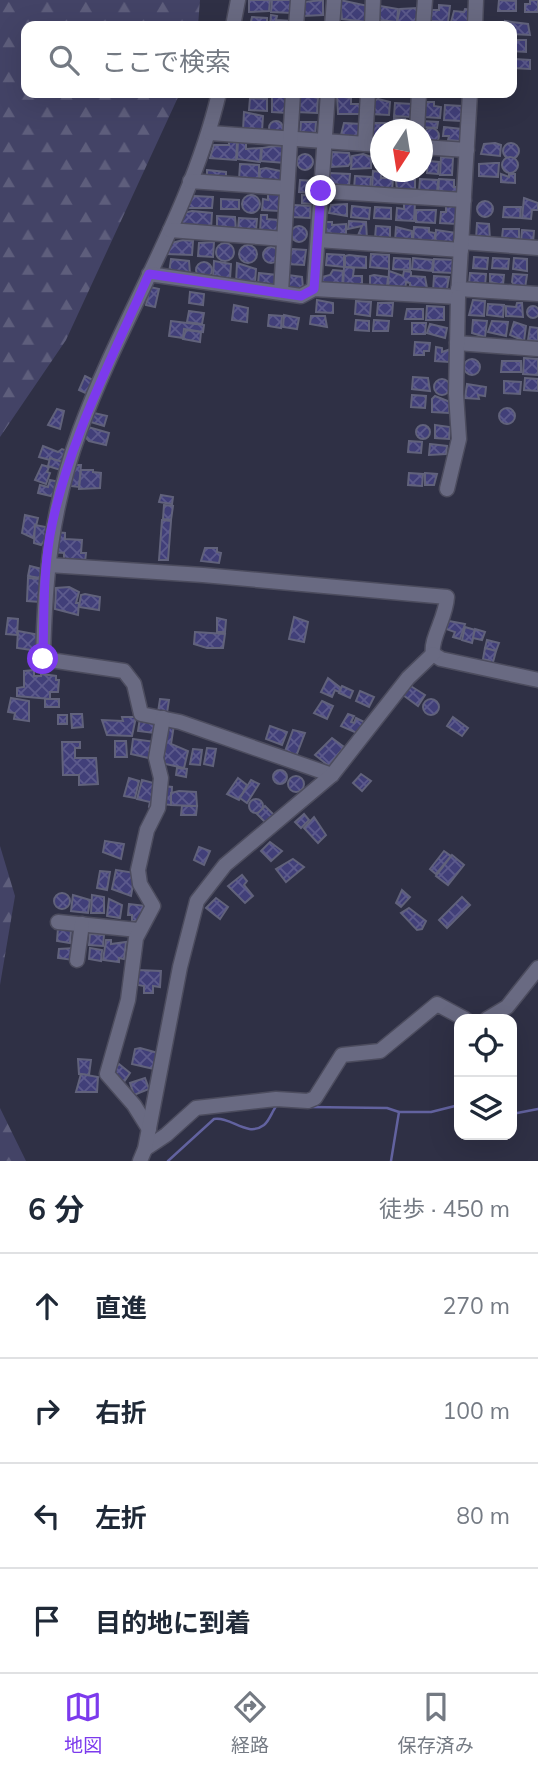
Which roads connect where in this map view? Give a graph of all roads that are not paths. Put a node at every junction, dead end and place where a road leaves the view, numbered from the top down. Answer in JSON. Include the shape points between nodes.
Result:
{"nodes":[{"id":1,"x":238,"y":0,"type":"edge"},
{"id":2,"x":298,"y":0,"type":"edge"},
{"id":3,"x":334,"y":0,"type":"edge"},
{"id":4,"x":373,"y":0,"type":"edge"},
{"id":5,"x":425,"y":0,"type":"edge"},
{"id":6,"x":476,"y":0,"type":"edge"},
{"id":7,"x":234,"y":21,"type":"edge"},
{"id":8,"x":296,"y":21,"type":"edge"},
{"id":9,"x":332,"y":21,"type":"edge"},
{"id":10,"x":372,"y":21,"type":"edge"},
{"id":11,"x":423,"y":21,"type":"edge"},
{"id":12,"x":474,"y":21,"type":"edge"},
{"id":13,"x":218,"y":98,"type":"edge"},
{"id":14,"x":292,"y":98,"type":"edge"},
{"id":15,"x":328,"y":98,"type":"edge"},
{"id":16,"x":368,"y":98,"type":"edge"},
{"id":17,"x":419,"y":98,"type":"edge"},
{"id":18,"x":470,"y":98,"type":"edge"},
{"id":19,"x":418,"y":119,"type":"edge"},
{"id":20,"x":210,"y":133,"type":"junction"},
{"id":21,"x":290,"y":139,"type":"junction"},
{"id":22,"x":325,"y":141,"type":"junction"},
{"id":23,"x":365,"y":144,"type":"junction"},
{"id":24,"x":370,"y":144,"type":"edge"},
{"id":25,"x":433,"y":148,"type":"edge"},
{"id":26,"x":467,"y":150,"type":"junction"},
{"id":27,"x":190,"y":181,"type":"junction"},
{"id":28,"x":287,"y":188,"type":"junction"},
{"id":29,"x":321,"y":191,"type":"junction"},
{"id":30,"x":464,"y":200,"type":"junction"},
{"id":31,"x":170,"y":230,"type":"junction"},
{"id":32,"x":284,"y":239,"type":"junction"},
{"id":33,"x":318,"y":240,"type":"junction"},
{"id":34,"x":461,"y":246,"type":"junction"},
{"id":35,"x":538,"y":248,"type":"edge"},
{"id":36,"x":149,"y":274,"type":"junction"},
{"id":37,"x":314,"y":289,"type":"junction"},
{"id":38,"x":281,"y":292,"type":"junction"},
{"id":39,"x":458,"y":293,"type":"junction"},
{"id":40,"x":538,"y":294,"type":"edge"},
{"id":41,"x":457,"y":343,"type":"junction"},
{"id":42,"x":538,"y":349,"type":"edge"},
{"id":43,"x":447,"y":489,"type":"dead end"},
{"id":44,"x":49,"y":565,"type":"junction"},
{"id":45,"x":433,"y":654,"type":"junction"},
{"id":46,"x":538,"y":680,"type":"edge"},
{"id":47,"x":163,"y":718,"type":"junction"},
{"id":48,"x":332,"y":775,"type":"junction"},
{"id":49,"x":58,"y":922,"type":"dead end"},
{"id":50,"x":82,"y":924,"type":"junction"},
{"id":51,"x":138,"y":930,"type":"junction"},
{"id":52,"x":77,"y":960,"type":"dead end"},
{"id":53,"x":538,"y":968,"type":"edge"},
{"id":54,"x":456,"y":1014,"type":"edge"},
{"id":55,"x":495,"y":1014,"type":"edge"},
{"id":56,"x":149,"y":1129,"type":"junction"},
{"id":57,"x":143,"y":1155,"type":"edge"}],
"edges":[{"from":1,"to":7,"type":"street"},
{"from":2,"to":8,"type":"street"},
{"from":3,"to":9,"type":"street"},
{"from":4,"to":10,"type":"street"},
{"from":5,"to":11,"type":"street"},
{"from":6,"to":12,"type":"street"},
{"from":13,"to":20,"type":"street"},
{"from":14,"to":21,"type":"street"},
{"from":15,"to":22,"type":"street"},
{"from":16,"to":23,"type":"street"},
{"from":17,"to":19,"type":"street"},
{"from":18,"to":26,"type":"street"},
{"from":20,"to":21,"type":"street"},
{"from":20,"to":27,"type":"street"},
{"from":21,"to":22,"type":"street"},
{"from":21,"to":28,"type":"street"},
{"from":22,"to":23,"type":"street"},
{"from":22,"to":29,"type":"street"},
{"from":23,"to":24,"type":"street"},
{"from":25,"to":26,"type":"street"},
{"from":26,"to":30,"type":"street"},
{"from":27,"to":28,"type":"street"},
{"from":27,"to":31,"type":"street"},
{"from":28,"to":32,"type":"street"},
{"from":29,"to":30,"type":"street"},
{"from":29,"to":33,"type":"street"},
{"from":30,"to":34,"type":"street"},
{"from":31,"to":32,"type":"street"},
{"from":31,"to":36,"type":"street"},
{"from":32,"to":38,"type":"street"},
{"from":33,"to":34,"type":"street"},
{"from":33,"to":37,"type":"street"},
{"from":34,"to":35,"type":"street"},
{"from":34,"to":39,"type":"street"},
{"from":36,"to":38,"type":"street"},
{"from":36,"to":44,"type":"street","via":[[80,429],[50,538]]},
{"from":37,"to":38,"type":"street","via":[[301,296]]},
{"from":37,"to":39,"type":"street"},
{"from":39,"to":40,"type":"street"},
{"from":39,"to":41,"type":"street"},
{"from":41,"to":42,"type":"street"},
{"from":41,"to":43,"type":"street","via":[[459,439]]},
{"from":44,"to":45,"type":"street","via":[[447,597],[445,618],[431,646]]},
{"from":44,"to":47,"type":"street","via":[[43,659],[124,671],[134,684],[141,713]]},
{"from":45,"to":46,"type":"street"},
{"from":45,"to":48,"type":"street","via":[[408,678]]},
{"from":47,"to":48,"type":"street"},
{"from":47,"to":51,"type":"street","via":[[156,758],[161,778],[159,808],[147,830],[138,870],[140,884],[153,906]]},
{"from":48,"to":56,"type":"street","via":[[225,865],[197,901]]},
{"from":49,"to":50,"type":"street"},
{"from":50,"to":51,"type":"street"},
{"from":50,"to":52,"type":"street"},
{"from":51,"to":56,"type":"street","via":[[128,1000],[107,1074],[143,1115]]},
{"from":53,"to":55,"type":"street","via":[[507,1007]]},
{"from":54,"to":57,"type":"street","via":[[437,1004],[380,1051],[342,1055],[315,1098],[308,1101],[276,1099],[196,1108]]},
{"from":56,"to":57,"type":"street"}]}
